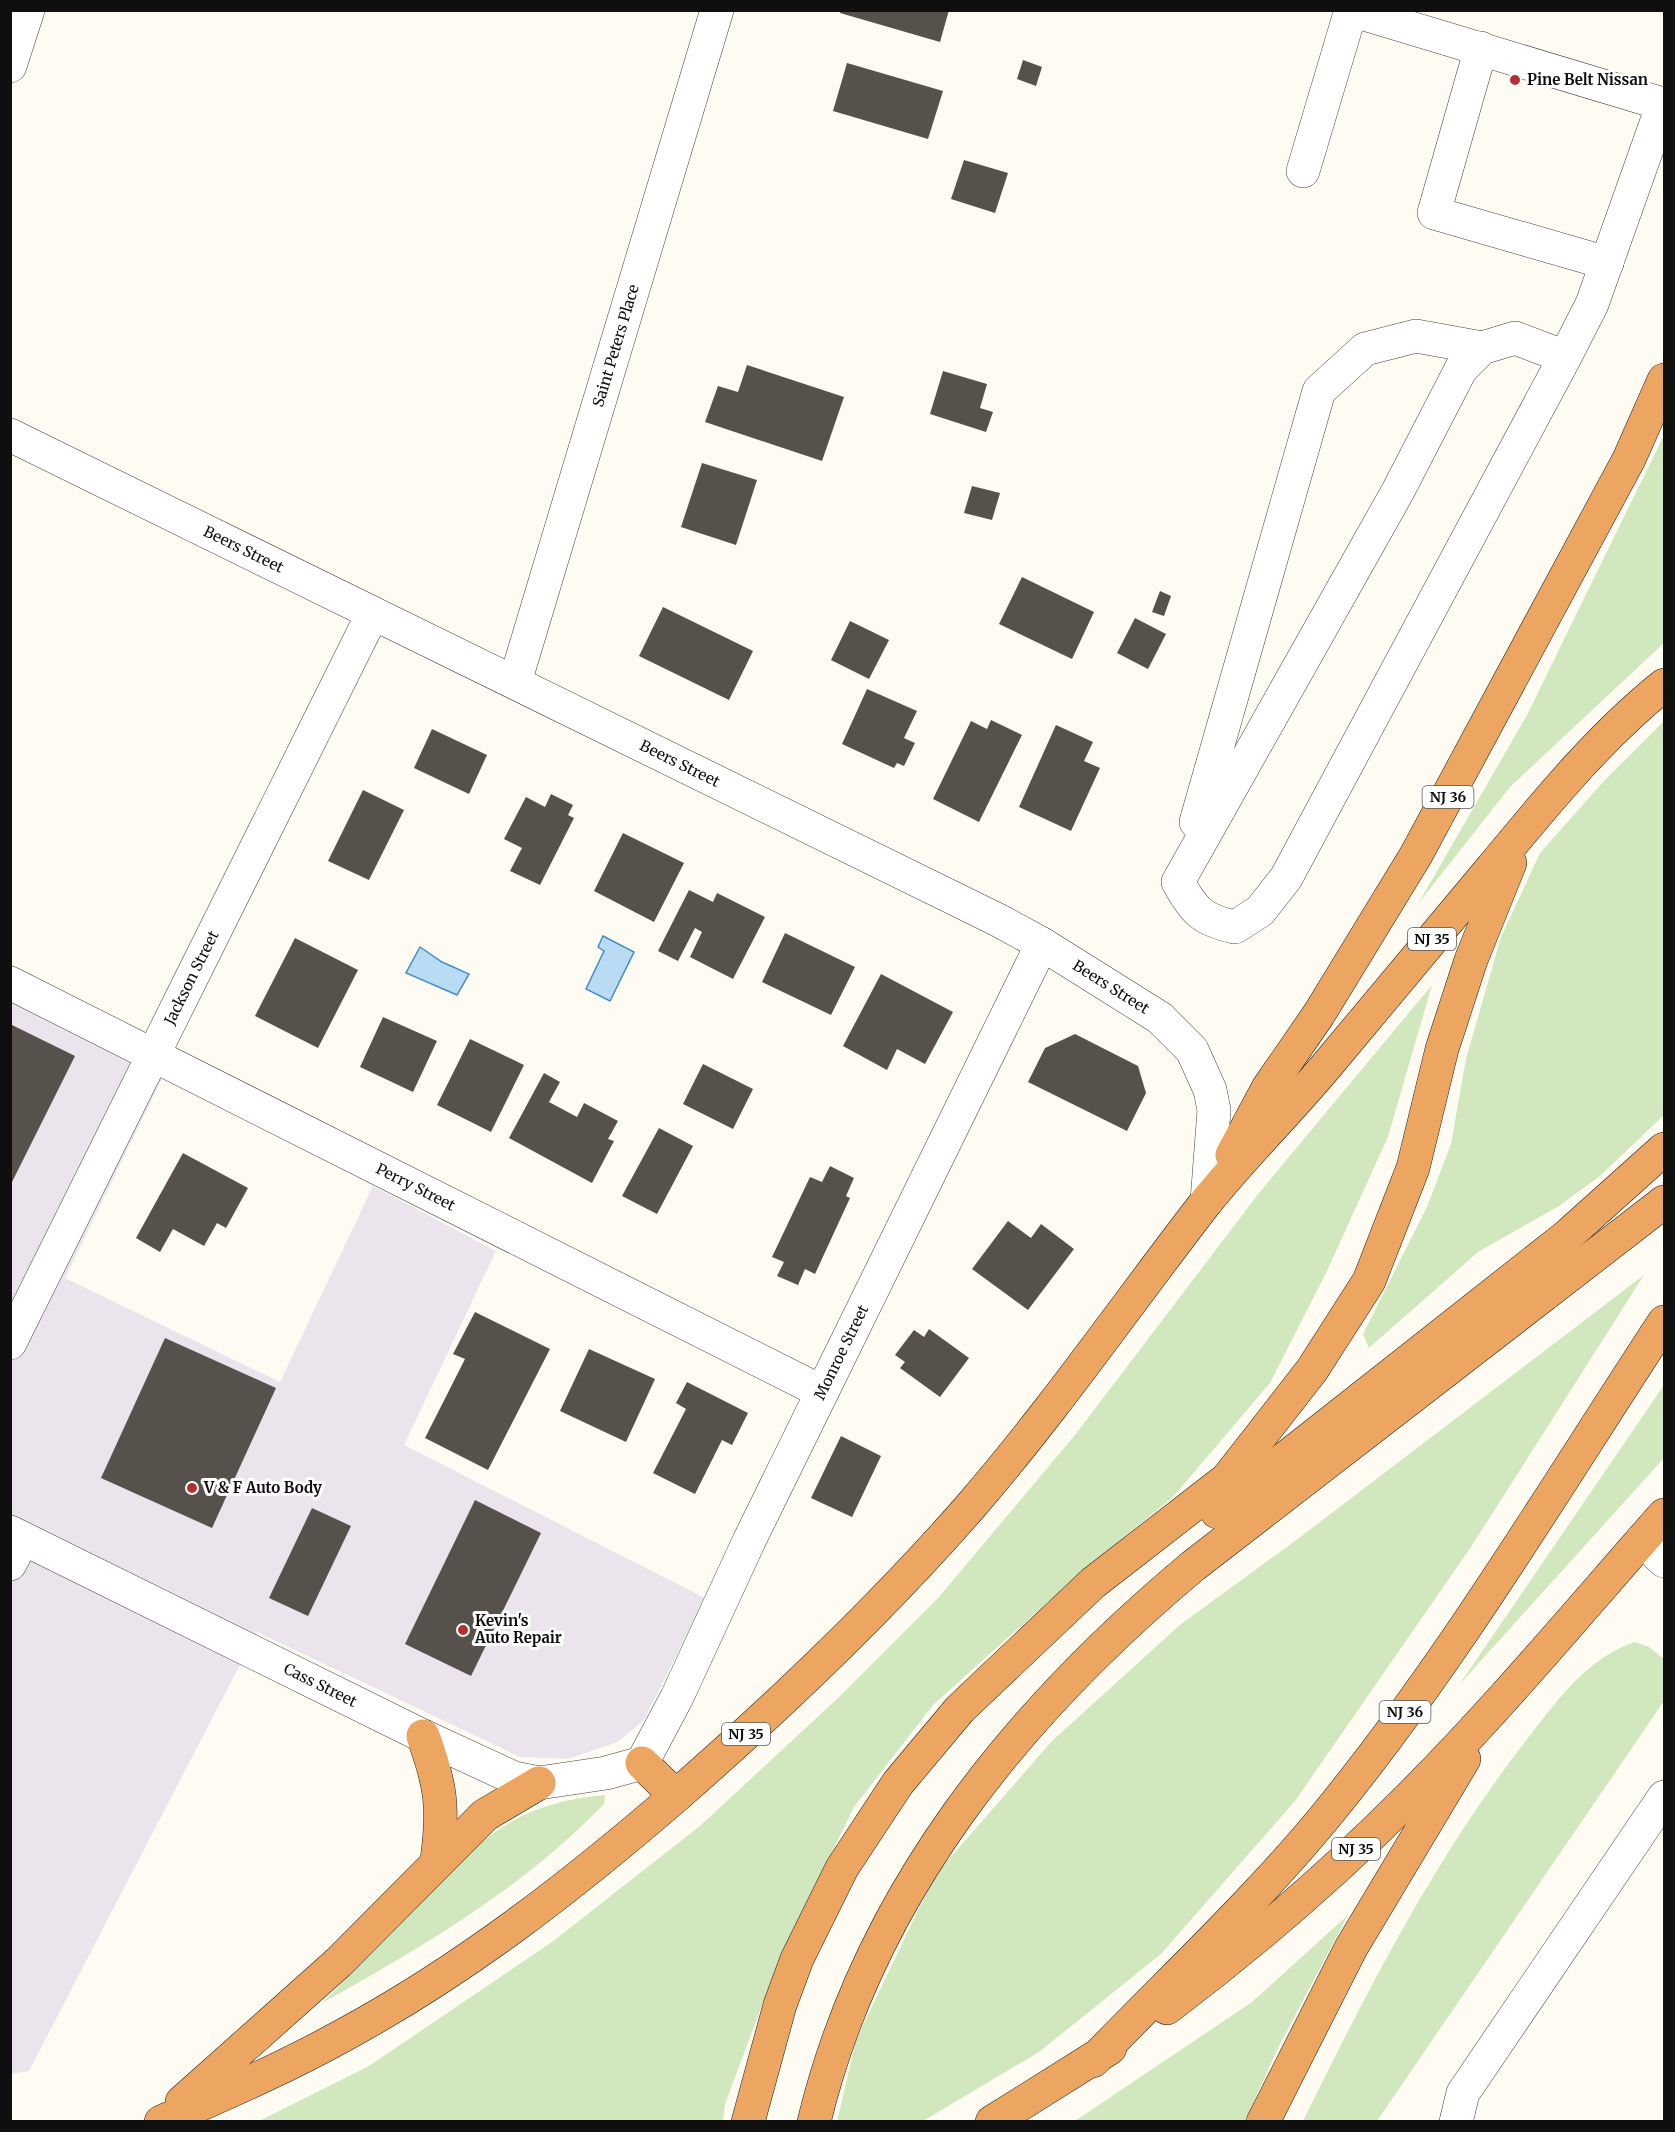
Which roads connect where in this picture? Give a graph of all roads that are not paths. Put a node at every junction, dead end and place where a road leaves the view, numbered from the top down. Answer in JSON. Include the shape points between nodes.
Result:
{"nodes":[{"id":1,"x":28,"y":10,"type":"edge"},
{"id":2,"x":717,"y":10,"type":"edge"},
{"id":3,"x":1351,"y":10,"type":"edge"},
{"id":4,"x":1481,"y":48,"type":"junction"},
{"id":5,"x":10,"y":66,"type":"edge"},
{"id":6,"x":1664,"y":102,"type":"edge"},
{"id":7,"x":1304,"y":171,"type":"dead end"},
{"id":8,"x":1607,"y":263,"type":"junction"},
{"id":9,"x":1482,"y":348,"type":"junction"},
{"id":10,"x":1564,"y":357,"type":"junction"},
{"id":11,"x":1665,"y":380,"type":"edge"},
{"id":12,"x":10,"y":435,"type":"edge"},
{"id":13,"x":373,"y":613,"type":"junction"},
{"id":14,"x":516,"y":682,"type":"junction"},
{"id":15,"x":1665,"y":685,"type":"edge"},
{"id":16,"x":1528,"y":823,"type":"junction"},
{"id":17,"x":1181,"y":876,"type":"junction"},
{"id":18,"x":1042,"y":944,"type":"junction"},
{"id":19,"x":10,"y":983,"type":"edge"},
{"id":20,"x":155,"y":1054,"type":"junction"},
{"id":21,"x":1665,"y":1149,"type":"edge"},
{"id":22,"x":1207,"y":1202,"type":"junction"},
{"id":23,"x":1665,"y":1202,"type":"edge"},
{"id":24,"x":1665,"y":1322,"type":"edge"},
{"id":25,"x":10,"y":1343,"type":"edge"},
{"id":26,"x":822,"y":1392,"type":"junction"},
{"id":27,"x":1665,"y":1515,"type":"edge"},
{"id":28,"x":15,"y":1545,"type":"edge"},
{"id":29,"x":1653,"y":1551,"type":"edge"},
{"id":30,"x":995,"y":1679,"type":"junction"},
{"id":31,"x":1500,"y":1699,"type":"junction"},
{"id":32,"x":423,"y":1736,"type":"junction"},
{"id":33,"x":642,"y":1762,"type":"junction"},
{"id":34,"x":539,"y":1783,"type":"junction"},
{"id":35,"x":676,"y":1796,"type":"junction"},
{"id":36,"x":1665,"y":1797,"type":"edge"},
{"id":37,"x":437,"y":1860,"type":"junction"},
{"id":38,"x":1093,"y":2061,"type":"junction"},
{"id":39,"x":160,"y":2121,"type":"edge"},
{"id":40,"x":748,"y":2121,"type":"edge"},
{"id":41,"x":814,"y":2121,"type":"edge"},
{"id":42,"x":992,"y":2121,"type":"edge"},
{"id":43,"x":1263,"y":2121,"type":"edge"},
{"id":44,"x":1456,"y":2121,"type":"edge"}],
"edges":[{"from":1,"to":5,"type":"street"},
{"from":2,"to":14,"type":"street","name":"Saint Peters Place"},
{"from":3,"to":4,"type":"street"},
{"from":3,"to":7,"type":"street"},
{"from":4,"to":6,"type":"street"},
{"from":4,"to":8,"type":"street","via":[[1434,213]]},
{"from":6,"to":8,"type":"street"},
{"from":8,"to":10,"type":"street","via":[[1592,304]]},
{"from":9,"to":10,"type":"street","via":[[1515,338]]},
{"from":9,"to":17,"type":"street","via":[[1461,369],[1398,492]]},
{"from":9,"to":17,"type":"street","via":[[1416,336],[1365,349],[1319,391]]},
{"from":10,"to":17,"type":"street","via":[[1286,878],[1260,911],[1235,927],[1210,922],[1190,903],[1178,882]]},
{"from":11,"to":22,"type":"highway","number":"NJ 36","via":[[1629,459],[1484,733],[1325,1005],[1268,1088]]},
{"from":12,"to":13,"type":"street","name":"Beers Street"},
{"from":13,"to":14,"type":"street","name":"Beers Street"},
{"from":13,"to":20,"type":"street","name":"Jackson Street"},
{"from":14,"to":18,"type":"street","name":"Beers Street"},
{"from":15,"to":16,"type":"highway","number":"NJ 35","via":[[1597,747]]},
{"from":16,"to":22,"type":"highway","number":"NJ 35","via":[[1296,1102]]},
{"from":16,"to":30,"type":"highway","via":[[1471,960],[1442,1049],[1413,1168],[1370,1281],[1312,1370],[1227,1479],[1093,1583]]},
{"from":18,"to":22,"type":"street","name":"Beers Street","via":[[1160,1018],[1192,1050],[1210,1090],[1214,1110]]},
{"from":18,"to":26,"type":"street","name":"Monroe Street"},
{"from":19,"to":20,"type":"street","name":"Perry Street"},
{"from":20,"to":25,"type":"street","name":"Jackson Street"},
{"from":20,"to":26,"type":"street","name":"Perry Street"},
{"from":21,"to":30,"type":"highway","via":[[1539,1259],[1099,1605]]},
{"from":22,"to":35,"type":"highway","number":"NJ 35","via":[[1059,1399],[932,1550],[829,1657]]},
{"from":23,"to":41,"type":"highway","via":[[1193,1566],[1050,1699],[982,1780],[921,1868],[885,1932],[834,2045]]},
{"from":24,"to":38,"type":"highway","number":"NJ 36","via":[[1462,1631],[1365,1766],[1284,1863]]},
{"from":26,"to":33,"type":"street","name":"Monroe Street","via":[[677,1697]]},
{"from":27,"to":29,"type":"highway","number":"NJ 35"},
{"from":28,"to":32,"type":"street","name":"Cass Street"},
{"from":29,"to":31,"type":"highway","number":"NJ 35"},
{"from":30,"to":40,"type":"highway","via":[[928,1744],[853,1849],[797,1959]]},
{"from":31,"to":38,"type":"highway","number":"NJ 35","via":[[1410,1798],[1316,1886],[1211,1974]]},
{"from":31,"to":43,"type":"highway","via":[[1351,1948]]},
{"from":32,"to":34,"type":"street","name":"Cass Street","via":[[514,1778]]},
{"from":32,"to":37,"type":"highway","via":[[442,1807]]},
{"from":33,"to":34,"type":"street","name":"Cass Street","via":[[606,1773]]},
{"from":33,"to":35,"type":"highway"},
{"from":34,"to":37,"type":"highway","via":[[485,1815]]},
{"from":35,"to":39,"type":"highway","number":"NJ 35","via":[[515,1927],[421,1989],[292,2062]]},
{"from":36,"to":44,"type":"street","via":[[1463,2093]]},
{"from":37,"to":39,"type":"highway","via":[[339,1962]]},
{"from":38,"to":42,"type":"highway","number":"NJ 35"}]}
